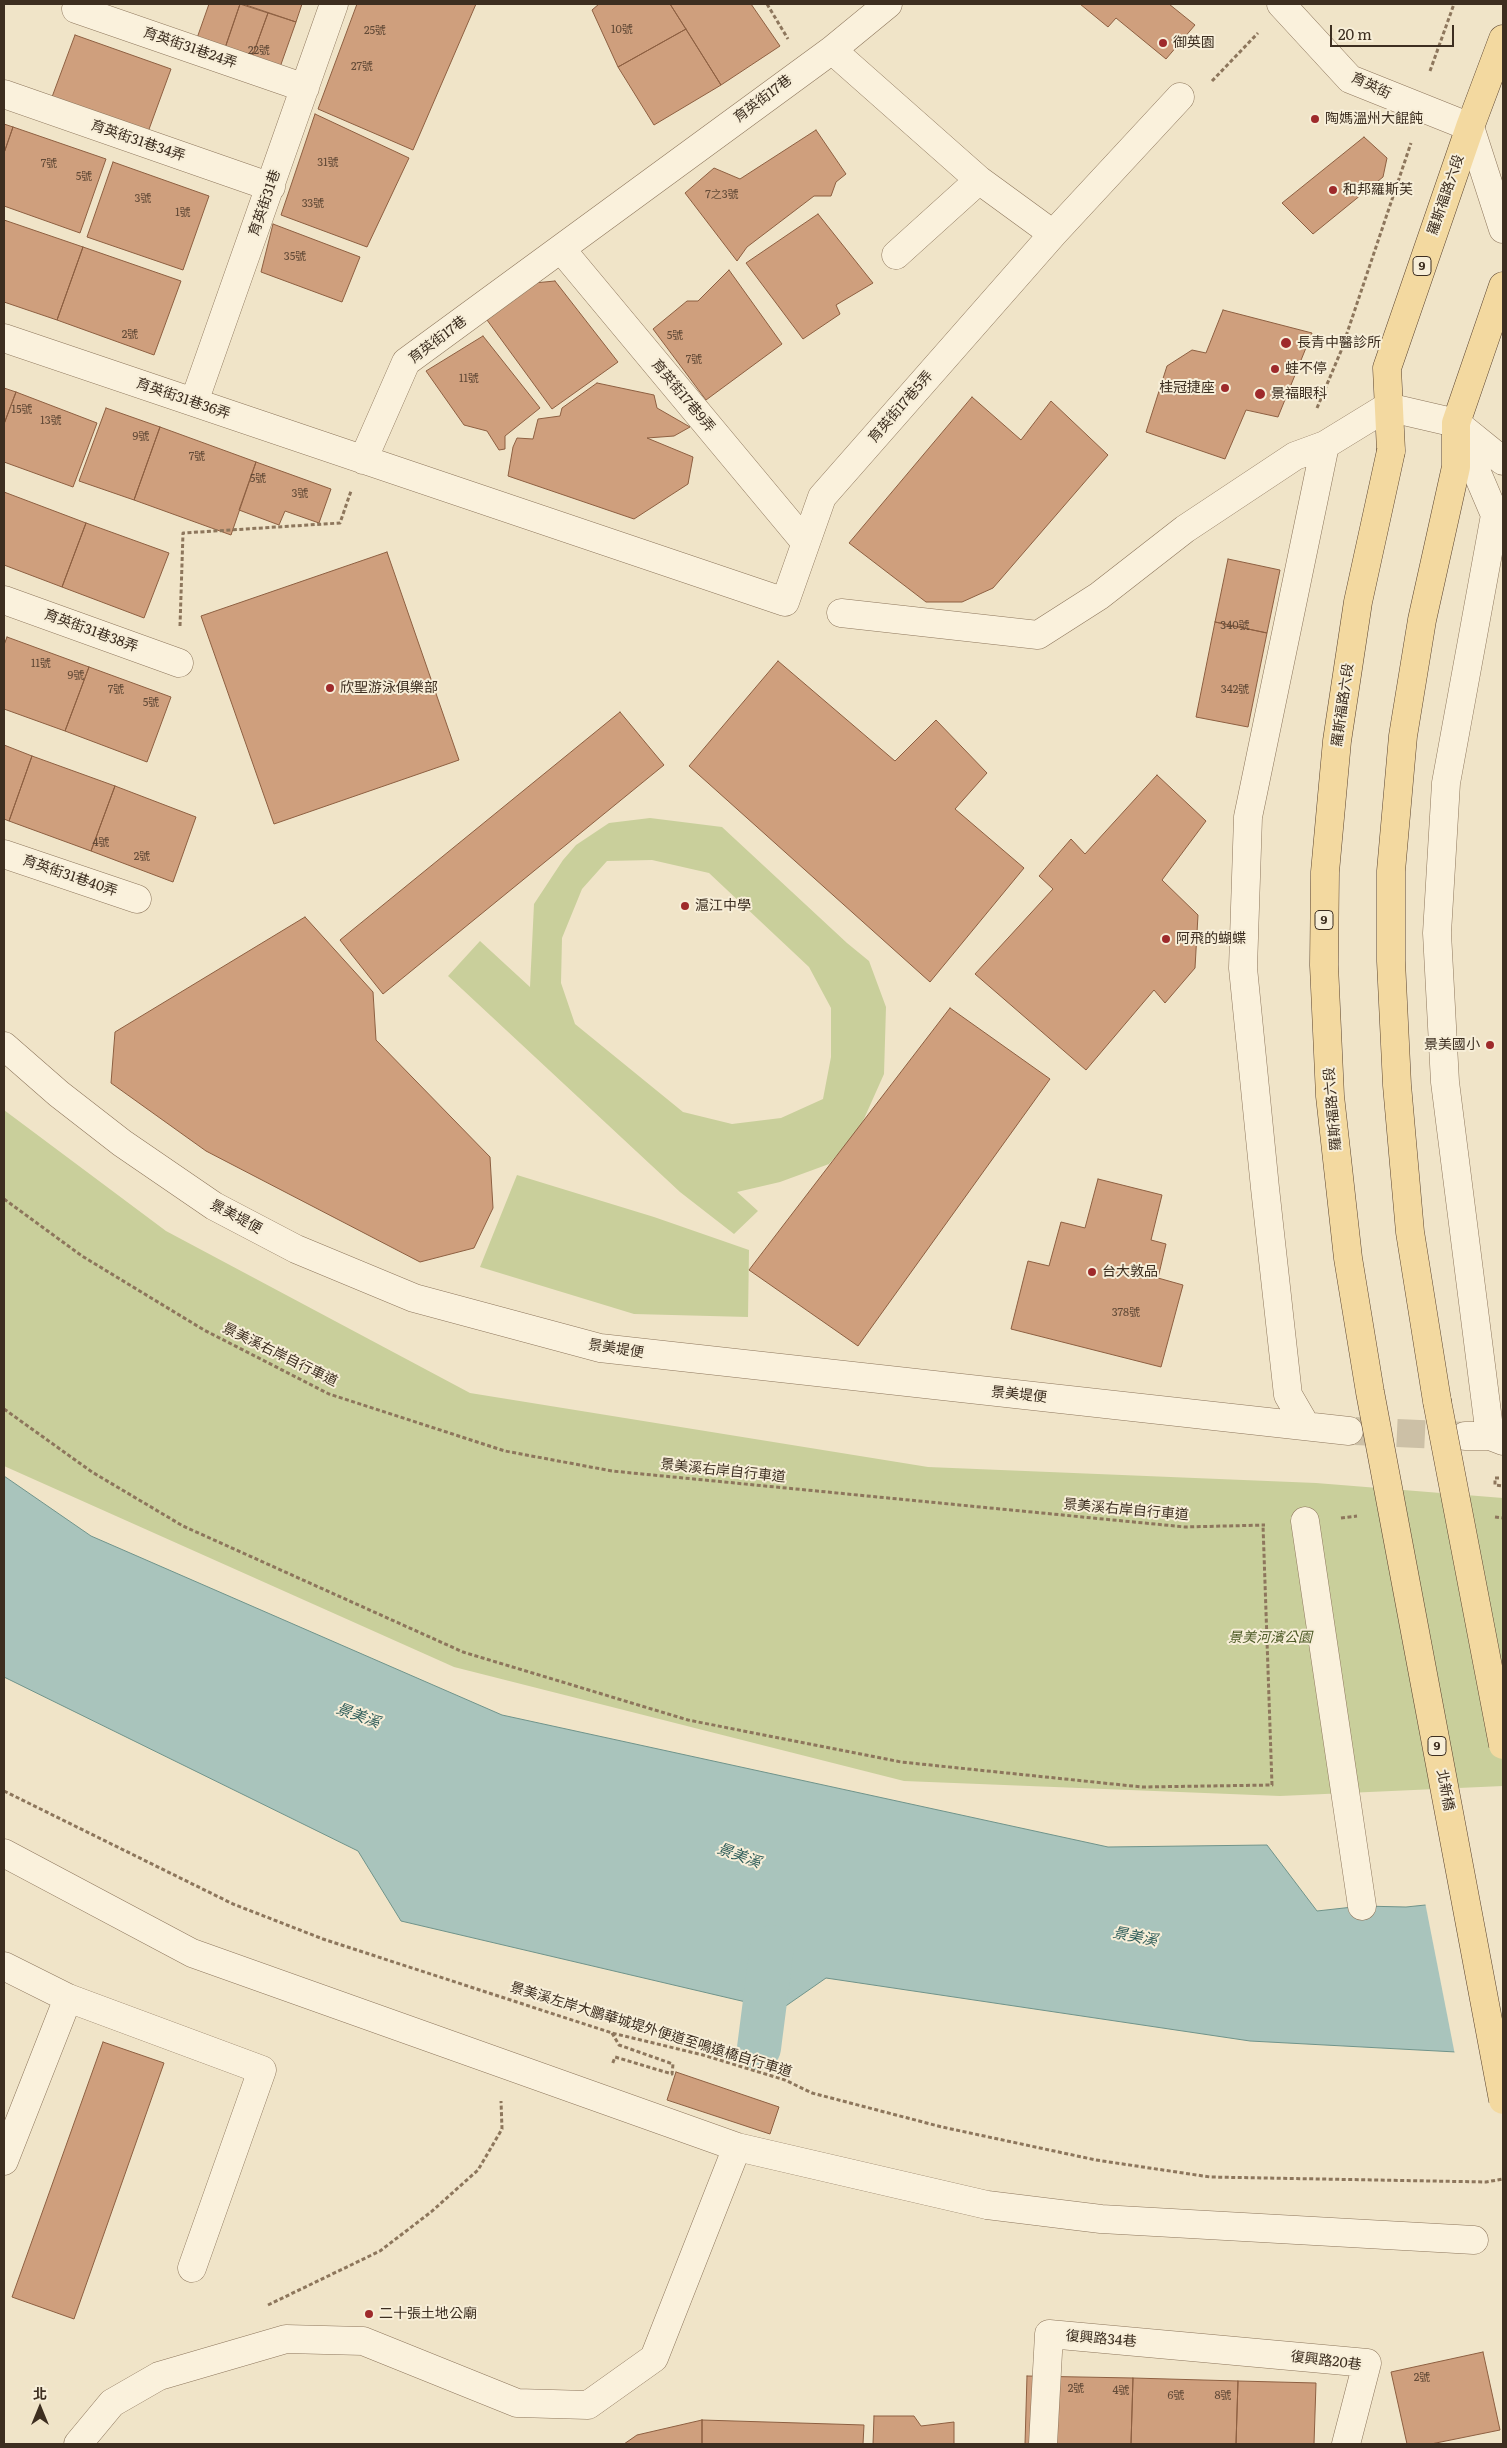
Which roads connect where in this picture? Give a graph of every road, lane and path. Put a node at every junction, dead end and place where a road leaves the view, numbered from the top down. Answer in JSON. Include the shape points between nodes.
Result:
{"nodes":[{"id":1,"x":334,"y":4,"type":"edge"},
{"id":2,"x":888,"y":4,"type":"edge"},
{"id":3,"x":1454,"y":4,"type":"edge"},
{"id":4,"x":1282,"y":5,"type":"edge"},
{"id":5,"x":76,"y":9,"type":"dead end"},
{"id":6,"x":1503,"y":39,"type":"edge"},
{"id":7,"x":832,"y":50,"type":"junction"},
{"id":8,"x":304,"y":88,"type":"junction"},
{"id":9,"x":4,"y":94,"type":"edge"},
{"id":10,"x":1180,"y":97,"type":"joint"},
{"id":11,"x":1422,"y":109,"type":"junction"},
{"id":12,"x":1470,"y":127,"type":"junction"},
{"id":13,"x":979,"y":180,"type":"junction"},
{"id":14,"x":271,"y":187,"type":"junction"},
{"id":15,"x":1503,"y":229,"type":"edge"},
{"id":16,"x":1053,"y":234,"type":"junction"},
{"id":17,"x":561,"y":249,"type":"junction"},
{"id":18,"x":896,"y":255,"type":"dead end"},
{"id":19,"x":1503,"y":286,"type":"edge"},
{"id":20,"x":4,"y":338,"type":"edge"},
{"id":21,"x":194,"y":402,"type":"junction"},
{"id":22,"x":1387,"y":407,"type":"junction"},
{"id":23,"x":1456,"y":423,"type":"junction"},
{"id":24,"x":1330,"y":441,"type":"junction"},
{"id":25,"x":363,"y":460,"type":"junction"},
{"id":26,"x":1503,"y":461,"type":"edge"},
{"id":27,"x":805,"y":542,"type":"junction"},
{"id":28,"x":4,"y":600,"type":"edge"},
{"id":29,"x":841,"y":613,"type":"dead end"},
{"id":30,"x":179,"y":663,"type":"joint"},
{"id":31,"x":4,"y":854,"type":"edge"},
{"id":32,"x":137,"y":899,"type":"dead end"},
{"id":33,"x":4,"y":1046,"type":"edge"},
{"id":34,"x":4,"y":1199,"type":"edge"},
{"id":35,"x":1370,"y":1392,"type":"joint"},
{"id":36,"x":4,"y":1409,"type":"edge"},
{"id":37,"x":1306,"y":1426,"type":"junction"},
{"id":38,"x":1349,"y":1431,"type":"tunnel mouth"},
{"id":39,"x":1486,"y":1438,"type":"edge"},
{"id":40,"x":1495,"y":1478,"type":"dead end"},
{"id":41,"x":1503,"y":1486,"type":"edge"},
{"id":42,"x":1362,"y":1516,"type":"dead end"},
{"id":43,"x":1494,"y":1517,"type":"dead end"},
{"id":44,"x":1503,"y":1518,"type":"edge"},
{"id":45,"x":1305,"y":1521,"type":"junction"},
{"id":46,"x":1263,"y":1525,"type":"junction"},
{"id":47,"x":1503,"y":1745,"type":"edge"},
{"id":48,"x":4,"y":1791,"type":"edge"},
{"id":49,"x":4,"y":1852,"type":"edge"},
{"id":50,"x":1362,"y":1906,"type":"dead end"},
{"id":51,"x":4,"y":1966,"type":"edge"},
{"id":52,"x":68,"y":1998,"type":"junction"},
{"id":53,"x":612,"y":2033,"type":"junction"},
{"id":54,"x":615,"y":2057,"type":"dead end"},
{"id":55,"x":501,"y":2100,"type":"dead end"},
{"id":56,"x":1503,"y":2100,"type":"edge"},
{"id":57,"x":737,"y":2147,"type":"junction"},
{"id":58,"x":4,"y":2161,"type":"edge"},
{"id":59,"x":1503,"y":2179,"type":"edge"},
{"id":60,"x":431,"y":2212,"type":"dead end"},
{"id":61,"x":1474,"y":2240,"type":"dead end"},
{"id":62,"x":192,"y":2268,"type":"dead end"},
{"id":63,"x":1233,"y":2352,"type":"joint"},
{"id":64,"x":78,"y":2444,"type":"edge"},
{"id":65,"x":1043,"y":2444,"type":"edge"},
{"id":66,"x":1346,"y":2444,"type":"edge"}],
"edges":[{"from":1,"to":8,"type":"street","name":"育英街31巷"},
{"from":2,"to":7,"type":"street","name":"育英街17巷"},
{"from":3,"to":11,"type":"path","via":[[1430,71]]},
{"from":4,"to":10,"type":"path","via":[[1200,95]]},
{"from":4,"to":11,"type":"street","name":"育英街","via":[[1350,79]]},
{"from":5,"to":8,"type":"street","name":"育英街31巷24弄"},
{"from":6,"to":12,"type":"main road","name":"羅斯福路六段","number":"9"},
{"from":7,"to":13,"type":"street"},
{"from":7,"to":17,"type":"street","name":"育英街17巷"},
{"from":8,"to":14,"type":"street","name":"育英街31巷"},
{"from":9,"to":14,"type":"street","name":"育英街31巷34弄"},
{"from":10,"to":16,"type":"street","name":"育英街17巷5弄"},
{"from":11,"to":12,"type":"street","name":"育英街"},
{"from":11,"to":24,"type":"path","via":[[1341,351],[1313,418]]},
{"from":12,"to":15,"type":"street"},
{"from":12,"to":22,"type":"main road","name":"羅斯福路六段","number":"9","via":[[1386,368]]},
{"from":13,"to":16,"type":"street"},
{"from":13,"to":18,"type":"street"},
{"from":14,"to":21,"type":"street","name":"育英街31巷"},
{"from":16,"to":27,"type":"street","name":"育英街17巷5弄","via":[[822,497]]},
{"from":17,"to":25,"type":"street","name":"育英街17巷","via":[[406,362]]},
{"from":17,"to":27,"type":"street","name":"育英街17巷9弄"},
{"from":19,"to":23,"type":"main road"},
{"from":20,"to":21,"type":"street","name":"育英街31巷36弄"},
{"from":21,"to":25,"type":"street","name":"育英街31巷36弄"},
{"from":22,"to":23,"type":"street"},
{"from":22,"to":24,"type":"street"},
{"from":22,"to":35,"type":"main road","name":"羅斯福路六段","number":"9","bridge":true,"via":[[1391,451],[1358,602],[1337,741],[1325,872],[1324,966],[1330,1096],[1348,1258]]},
{"from":23,"to":26,"type":"street"},
{"from":23,"to":39,"type":"street","via":[[1495,515],[1446,783],[1436,932],[1445,1082]]},
{"from":23,"to":47,"type":"main road","bridge":true,"via":[[1456,467],[1422,620],[1403,736],[1391,872],[1391,961],[1396,1085],[1410,1232],[1437,1401]]},
{"from":24,"to":29,"type":"street","via":[[1295,456],[1184,529],[1099,596],[1038,635]]},
{"from":24,"to":37,"type":"street","via":[[1248,817],[1243,968],[1288,1395]]},
{"from":25,"to":27,"type":"street","name":"育英街17巷5弄","via":[[786,602]]},
{"from":25,"to":30,"type":"path","via":[[340,523],[182,533]]},
{"from":28,"to":30,"type":"street","name":"育英街31巷38弄"},
{"from":31,"to":32,"type":"street","name":"育英街31巷40弄"},
{"from":33,"to":37,"type":"street","name":"景美堤便","via":[[122,1143],[214,1206],[296,1249],[414,1298],[600,1348]]},
{"from":34,"to":46,"type":"path","name":"景美溪右岸自行車道","via":[[82,1256],[188,1320],[329,1394],[505,1451],[622,1472],[1185,1528]]},
{"from":35,"to":56,"type":"main road","name":"北新橋","number":"9","bridge":true},
{"from":36,"to":46,"type":"path","via":[[92,1472],[183,1526],[463,1652],[688,1720],[900,1762],[1142,1787],[1272,1785]]},
{"from":37,"to":38,"type":"street","name":"景美堤便"},
{"from":40,"to":41,"type":"path","via":[[1495,1485]]},
{"from":42,"to":45,"type":"path","name":"景美溪右岸自行車道"},
{"from":43,"to":44,"type":"path"},
{"from":45,"to":46,"type":"path","name":"景美溪右岸自行車道"},
{"from":45,"to":50,"type":"street"},
{"from":48,"to":53,"type":"path","name":"景美溪左岸大鵬華城堤外便道至鳴遠橋自行車道","via":[[233,1904],[323,1938]]},
{"from":49,"to":57,"type":"street","via":[[192,1953]]},
{"from":51,"to":52,"type":"street"},
{"from":52,"to":58,"type":"street"},
{"from":52,"to":62,"type":"street","via":[[262,2070]]},
{"from":53,"to":54,"type":"path","via":[[619,2045],[673,2064],[672,2074]]},
{"from":53,"to":59,"type":"path","name":"景美溪左岸大鵬華城堤外便道至鳴遠橋自行車道","via":[[703,2054],[785,2080],[812,2093],[942,2127],[1096,2160],[1210,2177],[1486,2182]]},
{"from":55,"to":60,"type":"path","via":[[502,2129],[478,2170]]},
{"from":57,"to":61,"type":"street","via":[[988,2206],[1101,2218]]},
{"from":57,"to":64,"type":"street","via":[[654,2358],[588,2405],[516,2403],[363,2341],[286,2339],[159,2376],[112,2403]]},
{"from":63,"to":65,"type":"street","name":"復興路34巷","via":[[1049,2334]]},
{"from":63,"to":66,"type":"street","name":"復興路20巷","via":[[1367,2363]]}]}
